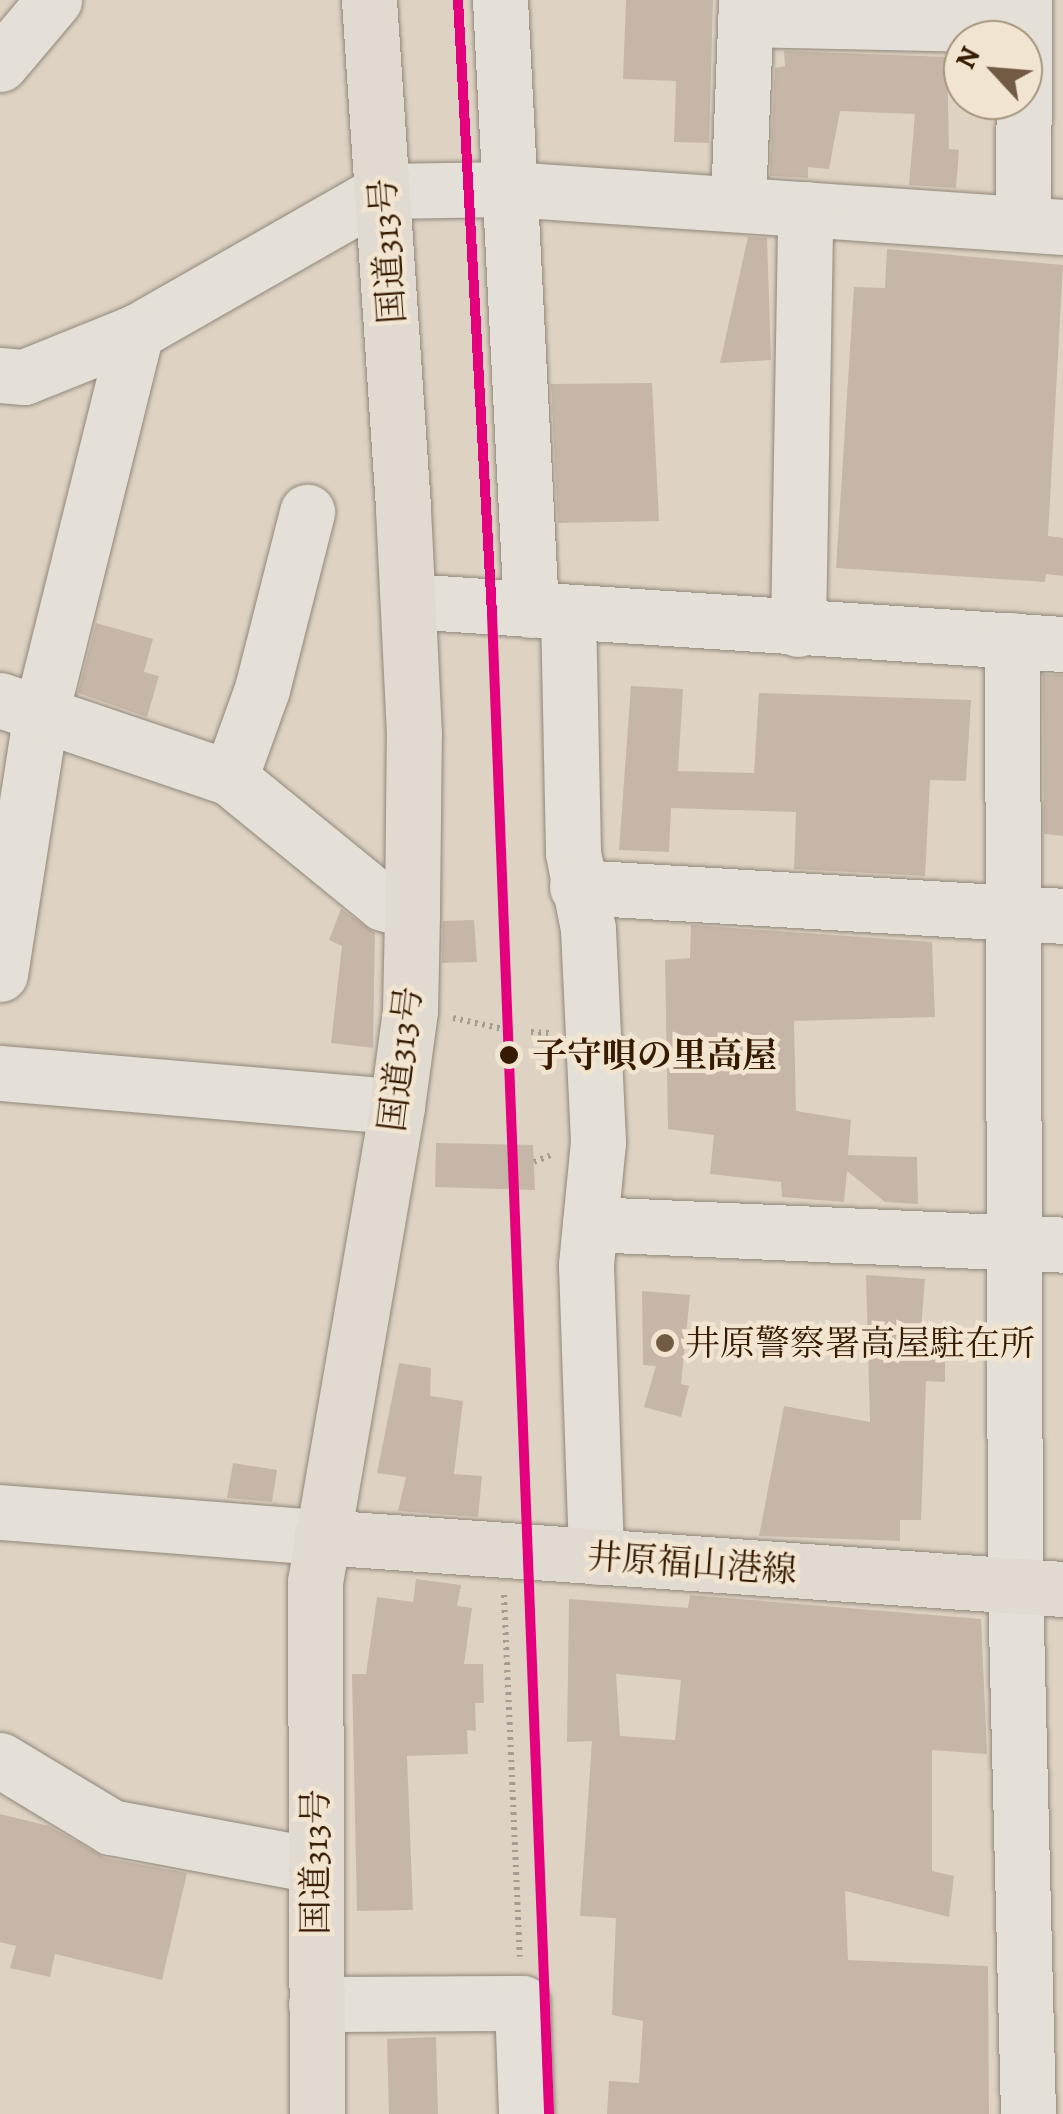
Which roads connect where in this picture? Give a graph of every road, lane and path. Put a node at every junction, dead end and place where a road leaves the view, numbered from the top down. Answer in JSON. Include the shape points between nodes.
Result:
{"nodes":[{"id":1,"x":54,"y":0,"type":"edge"},
{"id":2,"x":368,"y":0,"type":"edge"},
{"id":3,"x":500,"y":0,"type":"edge"},
{"id":4,"x":745,"y":10,"type":"edge"},
{"id":5,"x":1024,"y":12,"type":"edge"},
{"id":6,"x":0,"y":64,"type":"edge"},
{"id":7,"x":509,"y":188,"type":"junction"},
{"id":8,"x":383,"y":191,"type":"junction"},
{"id":9,"x":738,"y":202,"type":"junction"},
{"id":10,"x":805,"y":209,"type":"junction"},
{"id":11,"x":1043,"y":226,"type":"edge"},
{"id":12,"x":136,"y":332,"type":"junction"},
{"id":13,"x":0,"y":374,"type":"edge"},
{"id":14,"x":307,"y":512,"type":"dead end"},
{"id":15,"x":408,"y":601,"type":"junction"},
{"id":16,"x":549,"y":611,"type":"junction"},
{"id":17,"x":798,"y":628,"type":"junction"},
{"id":18,"x":1037,"y":642,"type":"edge"},
{"id":19,"x":20,"y":706,"type":"edge"},
{"id":20,"x":230,"y":778,"type":"junction"},
{"id":21,"x":577,"y":887,"type":"junction"},
{"id":22,"x":412,"y":912,"type":"junction"},
{"id":23,"x":1009,"y":912,"type":"junction"},
{"id":24,"x":1063,"y":916,"type":"edge"},
{"id":25,"x":0,"y":974,"type":"edge"},
{"id":26,"x":448,"y":1017,"type":"dead end"},
{"id":27,"x":513,"y":1031,"type":"dead end"},
{"id":28,"x":0,"y":1073,"type":"edge"},
{"id":29,"x":397,"y":1106,"type":"junction"},
{"id":30,"x":551,"y":1156,"type":"dead end"},
{"id":31,"x":534,"y":1162,"type":"dead end"},
{"id":32,"x":590,"y":1224,"type":"junction"},
{"id":33,"x":1038,"y":1244,"type":"edge"},
{"id":34,"x":0,"y":1512,"type":"edge"},
{"id":35,"x":321,"y":1537,"type":"junction"},
{"id":36,"x":502,"y":1551,"type":"junction"},
{"id":37,"x":596,"y":1557,"type":"junction"},
{"id":38,"x":1039,"y":1587,"type":"edge"},
{"id":39,"x":0,"y":1760,"type":"edge"},
{"id":40,"x":1043,"y":1815,"type":"edge"},
{"id":41,"x":314,"y":1865,"type":"junction"},
{"id":42,"x":522,"y":2003,"type":"junction"},
{"id":43,"x":316,"y":2004,"type":"junction"},
{"id":44,"x":317,"y":2114,"type":"edge"},
{"id":45,"x":526,"y":2114,"type":"edge"},
{"id":46,"x":1028,"y":2114,"type":"edge"}],
"edges":[{"from":1,"to":6,"type":"street"},
{"from":2,"to":8,"type":"main road","name":"国道313号"},
{"from":3,"to":7,"type":"street"},
{"from":4,"to":5,"type":"street"},
{"from":4,"to":9,"type":"street"},
{"from":5,"to":11,"type":"street"},
{"from":7,"to":8,"type":"street"},
{"from":7,"to":9,"type":"street"},
{"from":7,"to":16,"type":"street"},
{"from":8,"to":12,"type":"street"},
{"from":8,"to":15,"type":"main road","name":"国道313号"},
{"from":9,"to":10,"type":"street"},
{"from":10,"to":11,"type":"street"},
{"from":10,"to":17,"type":"street"},
{"from":12,"to":13,"type":"street","via":[[24,377]]},
{"from":12,"to":19,"type":"street"},
{"from":14,"to":20,"type":"street","via":[[262,689]]},
{"from":15,"to":16,"type":"street"},
{"from":15,"to":22,"type":"main road","name":"国道313号"},
{"from":16,"to":17,"type":"street"},
{"from":16,"to":21,"type":"street"},
{"from":17,"to":18,"type":"street"},
{"from":18,"to":23,"type":"street"},
{"from":19,"to":20,"type":"street"},
{"from":19,"to":25,"type":"street"},
{"from":20,"to":22,"type":"street","via":[[383,902]]},
{"from":21,"to":23,"type":"street"},
{"from":21,"to":32,"type":"street","via":[[588,929],[598,1123]]},
{"from":22,"to":29,"type":"main road","name":"国道313号","via":[[410,1011]]},
{"from":23,"to":24,"type":"street"},
{"from":23,"to":33,"type":"street"},
{"from":26,"to":27,"type":"path"},
{"from":28,"to":29,"type":"street"},
{"from":29,"to":35,"type":"main road","name":"国道313号"},
{"from":30,"to":31,"type":"path"},
{"from":32,"to":33,"type":"street"},
{"from":32,"to":37,"type":"street"},
{"from":33,"to":38,"type":"street"},
{"from":34,"to":35,"type":"street"},
{"from":35,"to":36,"type":"main road","name":"井原福山港線"},
{"from":35,"to":41,"type":"main road","name":"国道313号","via":[[314,1622]]},
{"from":36,"to":37,"type":"main road","name":"井原福山港線"},
{"from":36,"to":42,"type":"path"},
{"from":37,"to":38,"type":"main road","name":"井原福山港線"},
{"from":38,"to":40,"type":"street"},
{"from":39,"to":41,"type":"street","via":[[111,1827]]},
{"from":40,"to":46,"type":"street"},
{"from":41,"to":43,"type":"main road","name":"国道313号"},
{"from":42,"to":43,"type":"street"},
{"from":42,"to":45,"type":"street"},
{"from":43,"to":44,"type":"main road","name":"国道313号"}]}
